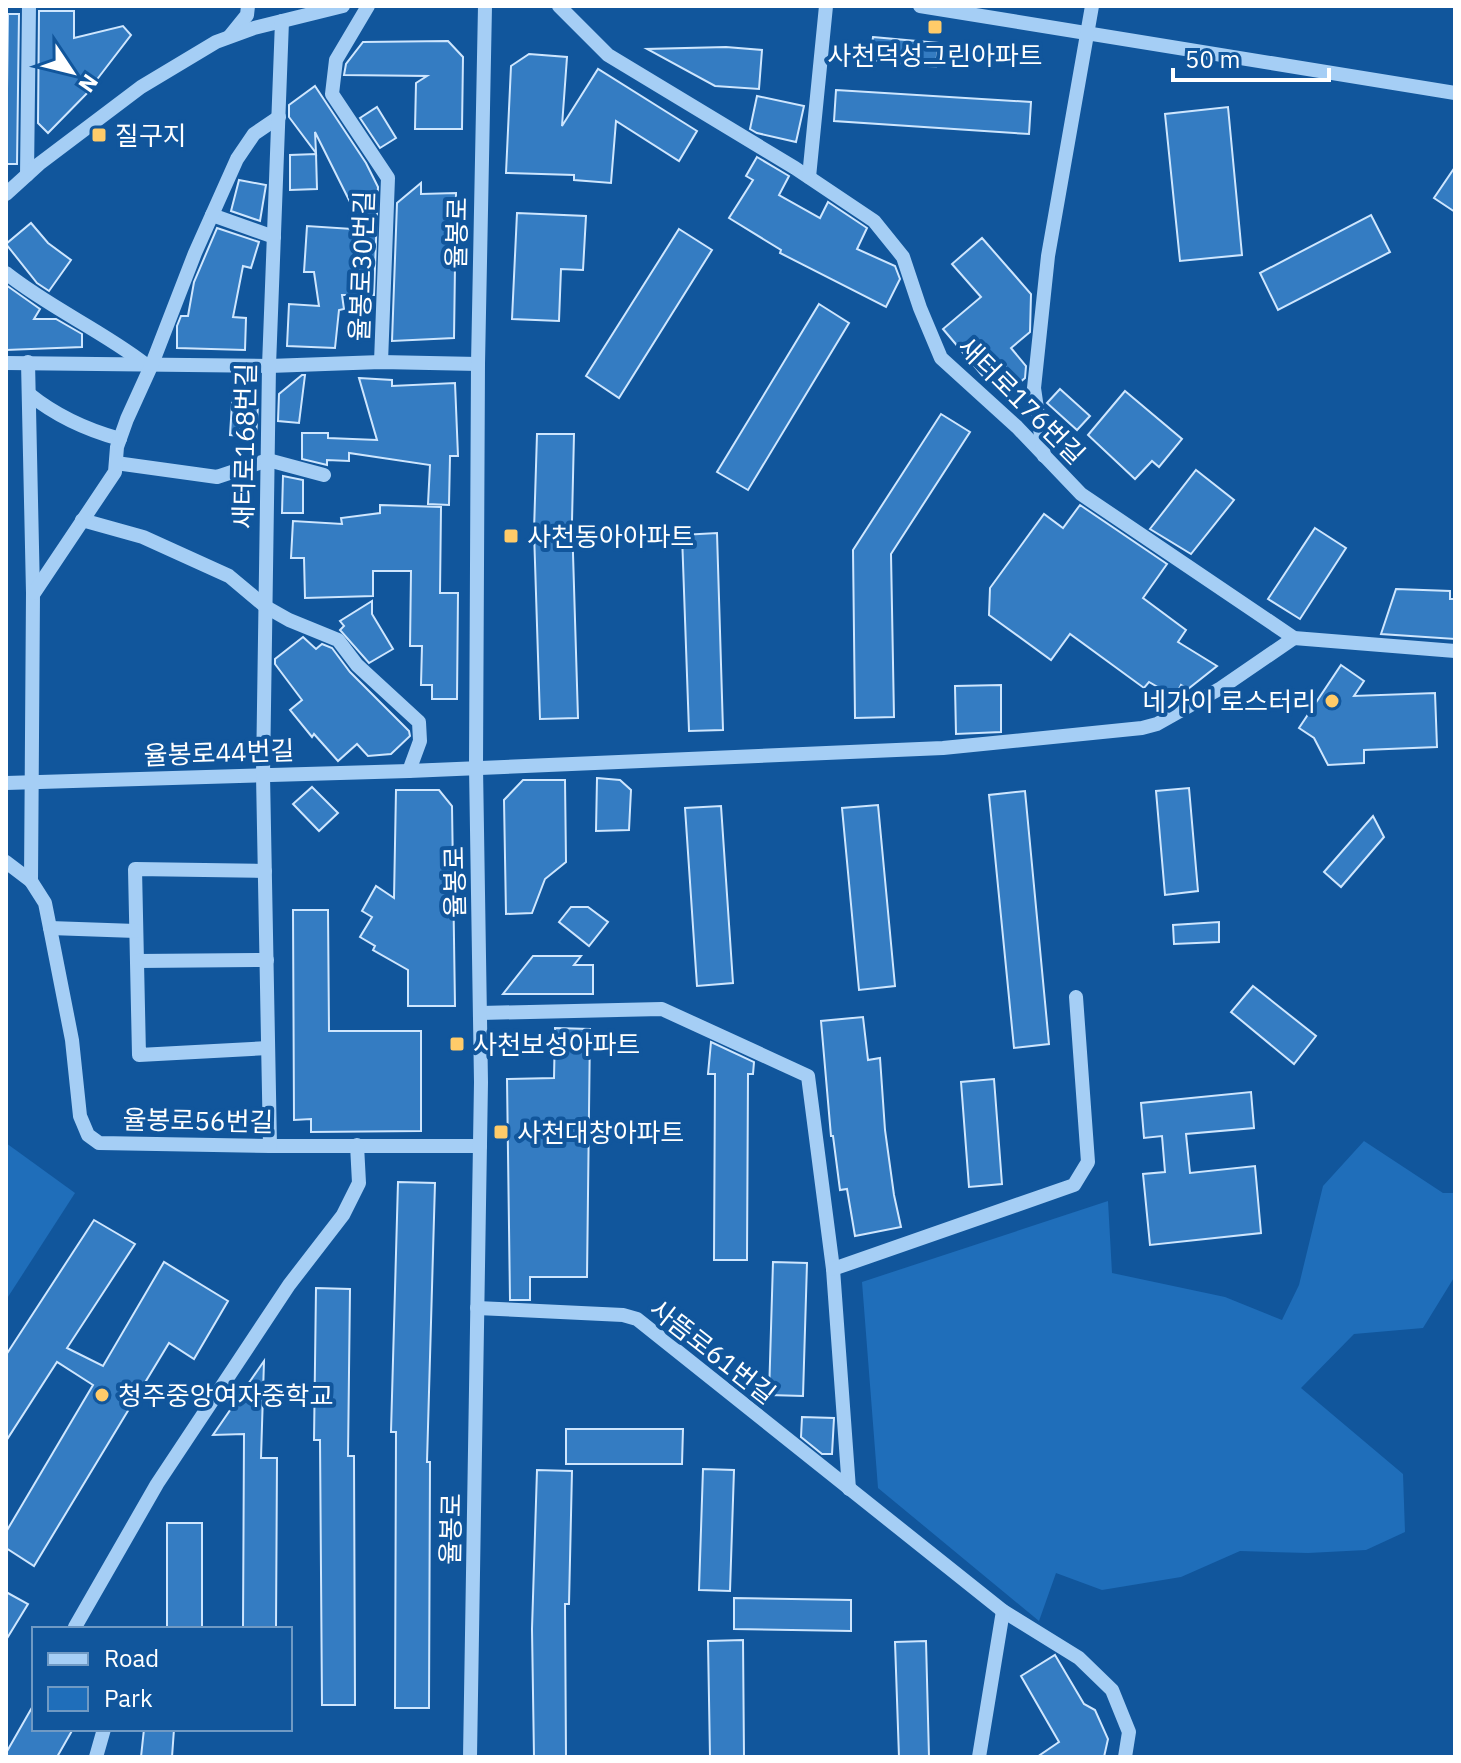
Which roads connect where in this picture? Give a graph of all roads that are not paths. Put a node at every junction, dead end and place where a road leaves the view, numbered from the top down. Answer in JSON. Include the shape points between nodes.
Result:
{"nodes":[{"id":1,"x":29,"y":6,"type":"edge"},
{"id":2,"x":248,"y":6,"type":"edge"},
{"id":3,"x":343,"y":6,"type":"edge"},
{"id":4,"x":368,"y":6,"type":"edge"},
{"id":5,"x":485,"y":6,"type":"edge"},
{"id":6,"x":559,"y":6,"type":"edge"},
{"id":7,"x":826,"y":6,"type":"edge"},
{"id":8,"x":920,"y":6,"type":"edge"},
{"id":9,"x":1092,"y":6,"type":"edge"},
{"id":10,"x":282,"y":21,"type":"junction"},
{"id":11,"x":1088,"y":33,"type":"junction"},
{"id":12,"x":229,"y":38,"type":"junction"},
{"id":13,"x":1455,"y":93,"type":"edge"},
{"id":14,"x":279,"y":117,"type":"junction"},
{"id":15,"x":27,"y":175,"type":"junction"},
{"id":16,"x":809,"y":177,"type":"junction"},
{"id":17,"x":6,"y":194,"type":"edge"},
{"id":18,"x":212,"y":215,"type":"junction"},
{"id":19,"x":274,"y":237,"type":"junction"},
{"id":20,"x":6,"y":273,"type":"edge"},
{"id":21,"x":28,"y":362,"type":"junction"},
{"id":22,"x":381,"y":362,"type":"junction"},
{"id":23,"x":6,"y":363,"type":"edge"},
{"id":24,"x":148,"y":364,"type":"junction"},
{"id":25,"x":478,"y":364,"type":"junction"},
{"id":26,"x":269,"y":366,"type":"junction"},
{"id":27,"x":29,"y":394,"type":"junction"},
{"id":28,"x":120,"y":439,"type":"junction"},
{"id":29,"x":1044,"y":456,"type":"junction"},
{"id":30,"x":268,"y":460,"type":"junction"},
{"id":31,"x":116,"y":463,"type":"junction"},
{"id":32,"x":324,"y":475,"type":"dead end"},
{"id":33,"x":82,"y":520,"type":"junction"},
{"id":34,"x":33,"y":593,"type":"junction"},
{"id":35,"x":266,"y":607,"type":"junction"},
{"id":36,"x":1294,"y":638,"type":"junction"},
{"id":37,"x":1455,"y":651,"type":"edge"},
{"id":38,"x":476,"y":767,"type":"junction"},
{"id":39,"x":409,"y":771,"type":"junction"},
{"id":40,"x":263,"y":775,"type":"junction"},
{"id":41,"x":6,"y":783,"type":"edge"},
{"id":42,"x":32,"y":783,"type":"junction"},
{"id":43,"x":6,"y":862,"type":"edge"},
{"id":44,"x":265,"y":871,"type":"junction"},
{"id":45,"x":31,"y":881,"type":"junction"},
{"id":46,"x":50,"y":928,"type":"junction"},
{"id":47,"x":136,"y":931,"type":"junction"},
{"id":48,"x":267,"y":960,"type":"junction"},
{"id":49,"x":137,"y":961,"type":"junction"},
{"id":50,"x":1076,"y":997,"type":"dead end"},
{"id":51,"x":481,"y":1013,"type":"junction"},
{"id":52,"x":268,"y":1048,"type":"junction"},
{"id":53,"x":357,"y":1145,"type":"junction"},
{"id":54,"x":270,"y":1146,"type":"junction"},
{"id":55,"x":480,"y":1146,"type":"junction"},
{"id":56,"x":833,"y":1269,"type":"junction"},
{"id":57,"x":477,"y":1308,"type":"junction"},
{"id":58,"x":849,"y":1489,"type":"junction"},
{"id":59,"x":1003,"y":1611,"type":"junction"},
{"id":60,"x":75,"y":1627,"type":"edge"},
{"id":61,"x":103,"y":1731,"type":"edge"},
{"id":62,"x":96,"y":1757,"type":"edge"},
{"id":63,"x":470,"y":1757,"type":"edge"},
{"id":64,"x":979,"y":1757,"type":"edge"},
{"id":65,"x":1125,"y":1757,"type":"edge"}],
"edges":[{"from":1,"to":15,"type":"street"},
{"from":2,"to":12,"type":"street"},
{"from":3,"to":10,"type":"street"},
{"from":4,"to":22,"type":"street","name":"율봉로30번길","via":[[336,60],[332,94],[388,178]]},
{"from":5,"to":25,"type":"street","name":"율봉로"},
{"from":6,"to":16,"type":"street","name":"새터로176번길","via":[[608,55]]},
{"from":7,"to":16,"type":"street"},
{"from":8,"to":11,"type":"street"},
{"from":9,"to":11,"type":"street"},
{"from":10,"to":12,"type":"street"},
{"from":10,"to":14,"type":"street","name":"새터로168번길"},
{"from":11,"to":13,"type":"street"},
{"from":11,"to":29,"type":"street","via":[[1048,256],[1037,358],[1034,388]]},
{"from":12,"to":15,"type":"street","via":[[141,87]]},
{"from":14,"to":18,"type":"street","via":[[254,134]]},
{"from":14,"to":19,"type":"street","name":"새터로168번길"},
{"from":15,"to":17,"type":"street"},
{"from":16,"to":29,"type":"street","name":"새터로176번길","via":[[874,221],[903,257],[941,358]]},
{"from":18,"to":19,"type":"street"},
{"from":18,"to":24,"type":"street"},
{"from":19,"to":26,"type":"street","name":"새터로168번길"},
{"from":20,"to":24,"type":"street"},
{"from":21,"to":23,"type":"street","name":"율봉로30번길"},
{"from":21,"to":24,"type":"street","name":"율봉로30번길"},
{"from":21,"to":27,"type":"street"},
{"from":22,"to":25,"type":"street","name":"율봉로30번길"},
{"from":22,"to":26,"type":"street","name":"율봉로30번길"},
{"from":24,"to":26,"type":"street","name":"율봉로30번길"},
{"from":24,"to":28,"type":"street"},
{"from":25,"to":38,"type":"street","name":"율봉로"},
{"from":26,"to":30,"type":"street","name":"새터로168번길"},
{"from":27,"to":28,"type":"street","via":[[99,434]]},
{"from":27,"to":34,"type":"street"},
{"from":28,"to":31,"type":"street"},
{"from":29,"to":36,"type":"street","name":"새터로176번길","via":[[1081,494]]},
{"from":30,"to":31,"type":"street","via":[[217,477]]},
{"from":30,"to":32,"type":"street"},
{"from":30,"to":35,"type":"street","name":"새터로168번길"},
{"from":31,"to":33,"type":"street"},
{"from":33,"to":34,"type":"street"},
{"from":33,"to":35,"type":"street","via":[[143,537],[229,576]]},
{"from":34,"to":42,"type":"street"},
{"from":35,"to":39,"type":"street","via":[[338,640],[357,665],[419,722],[420,741]]},
{"from":35,"to":40,"type":"street","name":"새터로168번길"},
{"from":36,"to":37,"type":"street","name":"새터로176번길"},
{"from":36,"to":38,"type":"street","name":"율봉로44번길","via":[[1221,688],[1142,728],[943,748]]},
{"from":38,"to":39,"type":"street","name":"율봉로44번길"},
{"from":38,"to":51,"type":"street","name":"율봉로"},
{"from":39,"to":40,"type":"street","name":"율봉로44번길"},
{"from":40,"to":42,"type":"street","name":"율봉로44번길"},
{"from":40,"to":44,"type":"street","name":"새터로168번길"},
{"from":41,"to":42,"type":"street","name":"율봉로44번길"},
{"from":42,"to":45,"type":"street","name":"율봉로56번길"},
{"from":43,"to":45,"type":"street"},
{"from":44,"to":47,"type":"street","via":[[135,869]]},
{"from":44,"to":48,"type":"street","name":"새터로168번길"},
{"from":45,"to":46,"type":"street","name":"율봉로56번길","via":[[45,903]]},
{"from":46,"to":47,"type":"street"},
{"from":46,"to":54,"type":"street","name":"율봉로56번길","via":[[72,1040],[80,1116],[88,1135],[99,1143]]},
{"from":47,"to":49,"type":"street"},
{"from":48,"to":49,"type":"street"},
{"from":48,"to":52,"type":"street","name":"새터로168번길"},
{"from":49,"to":52,"type":"street","via":[[139,1055]]},
{"from":50,"to":56,"type":"street","via":[[1088,1162],[1074,1185]]},
{"from":51,"to":55,"type":"street","name":"율봉로"},
{"from":51,"to":56,"type":"street","via":[[662,1009],[808,1076]]},
{"from":52,"to":54,"type":"street","name":"새터로168번길"},
{"from":53,"to":54,"type":"street","name":"율봉로56번길"},
{"from":53,"to":55,"type":"street","name":"율봉로56번길"},
{"from":53,"to":60,"type":"street","via":[[359,1183],[343,1215],[289,1285],[157,1484]]},
{"from":55,"to":57,"type":"street","name":"율봉로"},
{"from":56,"to":58,"type":"street"},
{"from":57,"to":58,"type":"street","name":"사뜸로61번길","via":[[637,1319]]},
{"from":57,"to":63,"type":"street","name":"율봉로"},
{"from":58,"to":59,"type":"street","name":"사뜸로61번길"},
{"from":59,"to":64,"type":"street"},
{"from":59,"to":65,"type":"street","name":"사뜸로61번길","via":[[1079,1658],[1112,1690],[1129,1732]]},
{"from":61,"to":62,"type":"street"}]}
